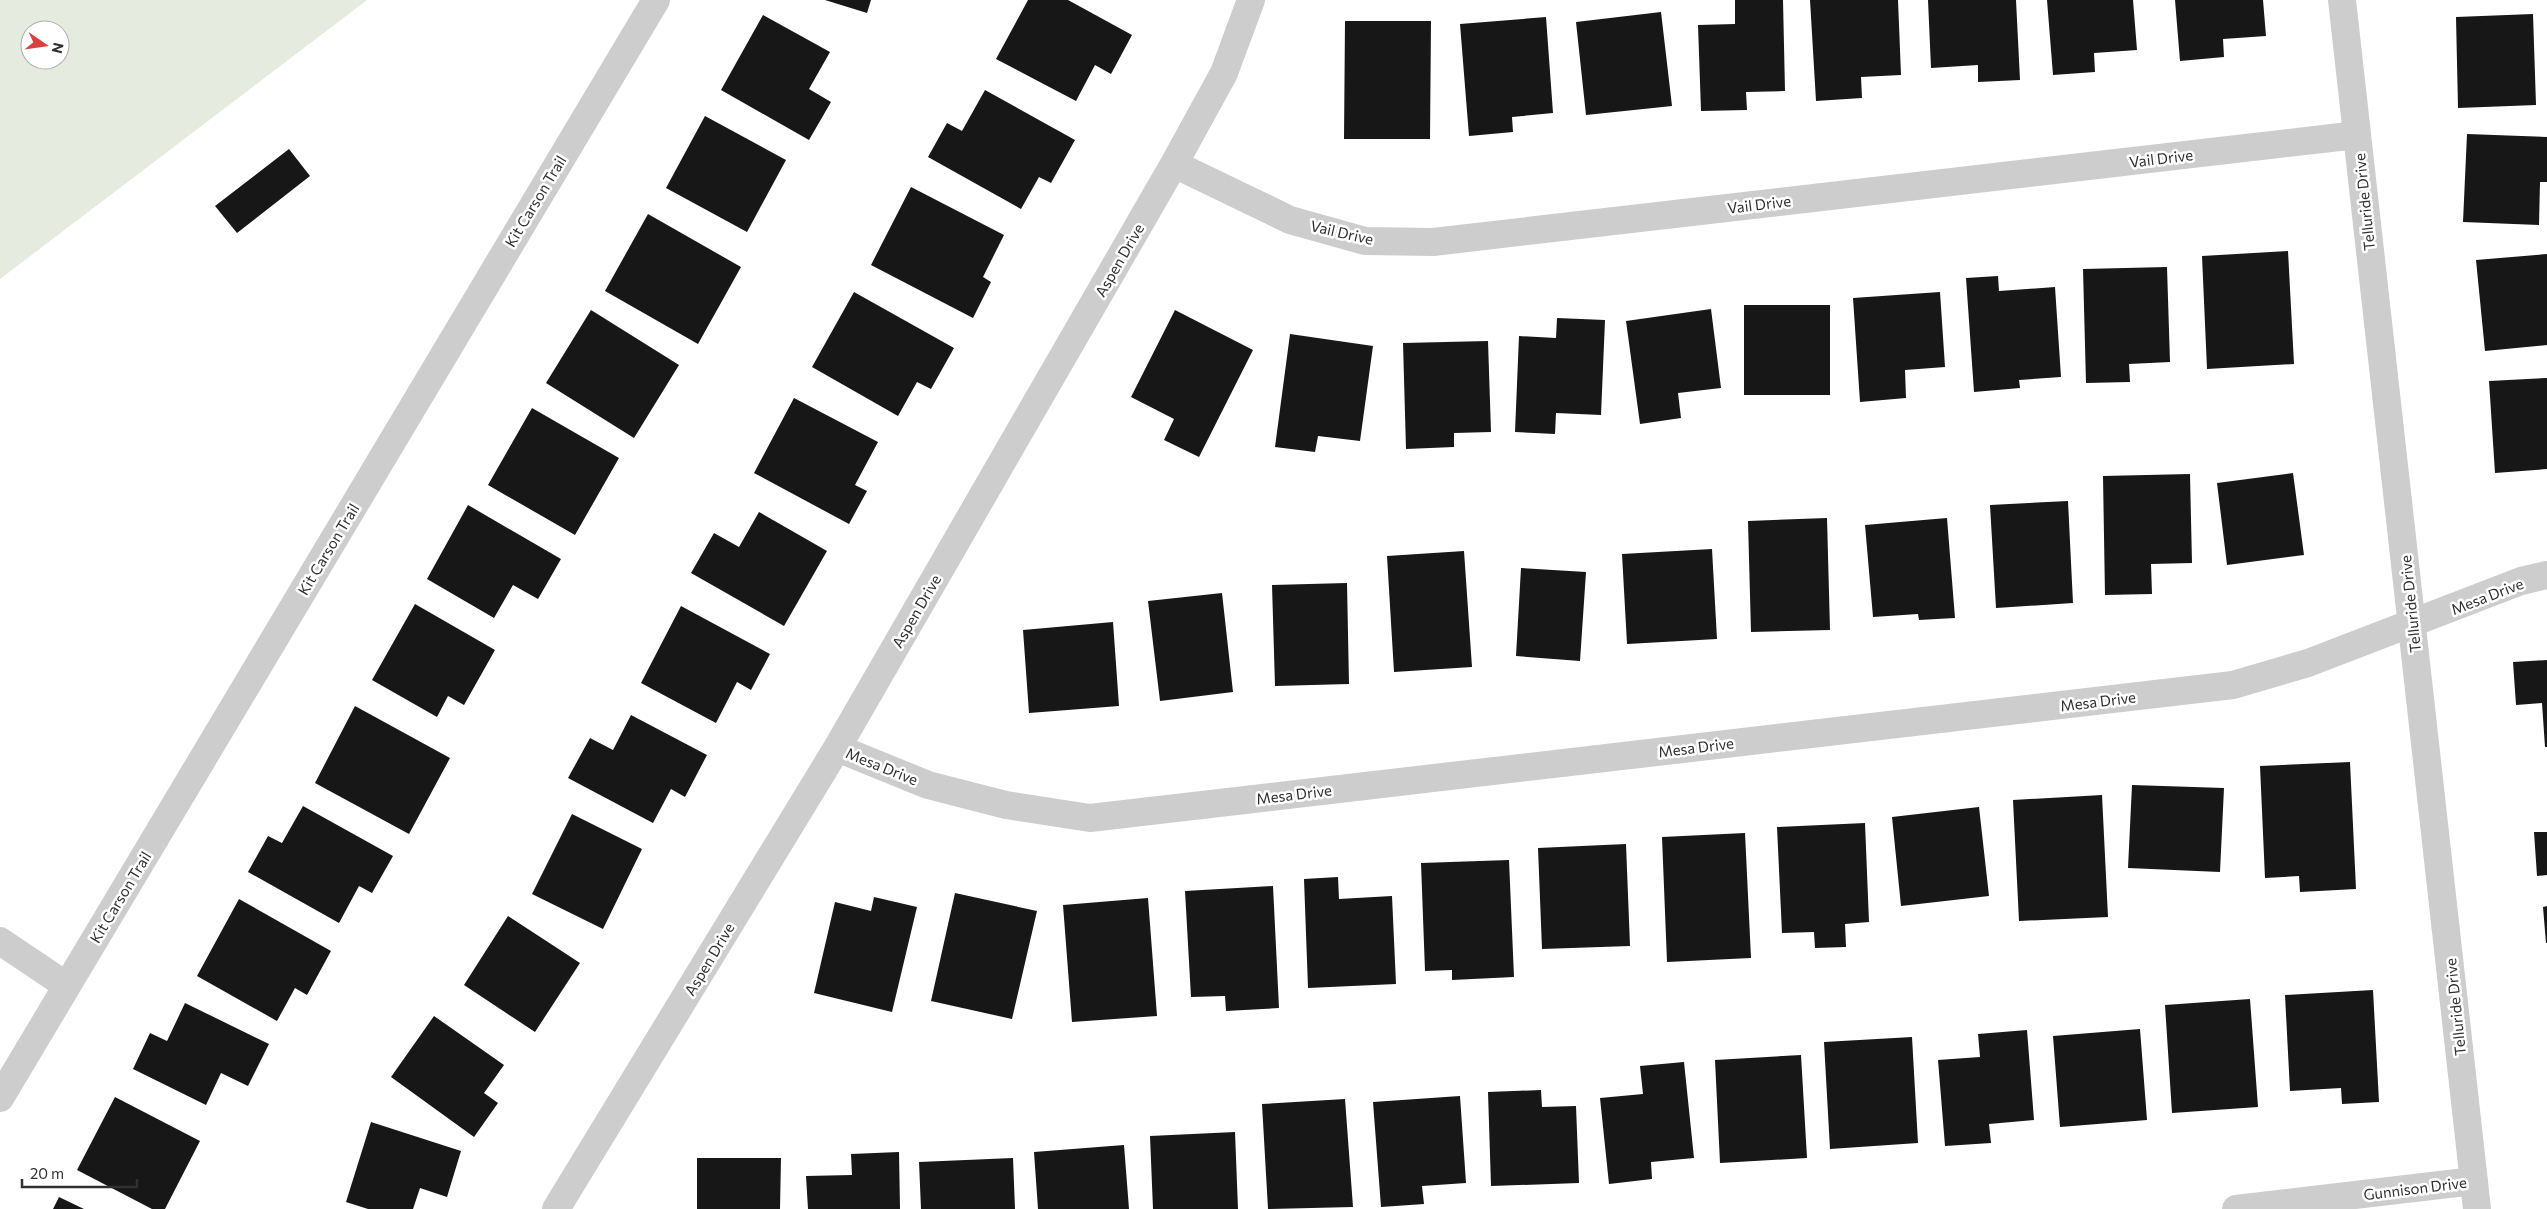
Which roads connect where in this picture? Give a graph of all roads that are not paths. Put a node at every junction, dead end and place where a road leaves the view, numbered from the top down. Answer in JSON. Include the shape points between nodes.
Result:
{"nodes":[{"id":1,"x":656,"y":0,"type":"edge"},
{"id":2,"x":1252,"y":0,"type":"edge"},
{"id":3,"x":2342,"y":0,"type":"edge"},
{"id":4,"x":2357,"y":135,"type":"junction"},
{"id":5,"x":1174,"y":164,"type":"junction"},
{"id":6,"x":2547,"y":575,"type":"edge"},
{"id":7,"x":2412,"y":625,"type":"junction"},
{"id":8,"x":837,"y":748,"type":"junction"},
{"id":9,"x":0,"y":941,"type":"edge"},
{"id":10,"x":67,"y":986,"type":"junction"},
{"id":11,"x":0,"y":1098,"type":"edge"},
{"id":12,"x":2474,"y":1181,"type":"junction"},
{"id":13,"x":556,"y":1209,"type":"edge"},
{"id":14,"x":2236,"y":1209,"type":"edge"},
{"id":15,"x":2477,"y":1209,"type":"edge"}],
"edges":[{"from":1,"to":10,"type":"street","name":"Kit Carson Trail"},
{"from":2,"to":5,"type":"street","name":"Aspen Drive","via":[[1224,73]]},
{"from":3,"to":4,"type":"street","name":"Telluride Drive"},
{"from":4,"to":5,"type":"street","name":"Vail Drive","via":[[1433,242],[1365,241],[1290,220]]},
{"from":4,"to":7,"type":"street","name":"Telluride Drive"},
{"from":5,"to":8,"type":"street","name":"Aspen Drive"},
{"from":6,"to":7,"type":"street","name":"Mesa Drive","via":[[2521,581]]},
{"from":7,"to":8,"type":"street","name":"Mesa Drive","via":[[2308,663],[2233,685],[1090,818],[1006,805],[928,785]]},
{"from":7,"to":12,"type":"street","name":"Telluride Drive"},
{"from":8,"to":13,"type":"street","name":"Aspen Drive"},
{"from":9,"to":10,"type":"street"},
{"from":10,"to":11,"type":"street","name":"Kit Carson Trail"},
{"from":12,"to":14,"type":"street","name":"Gunnison Drive"},
{"from":12,"to":15,"type":"street","name":"Telluride Drive"}]}
